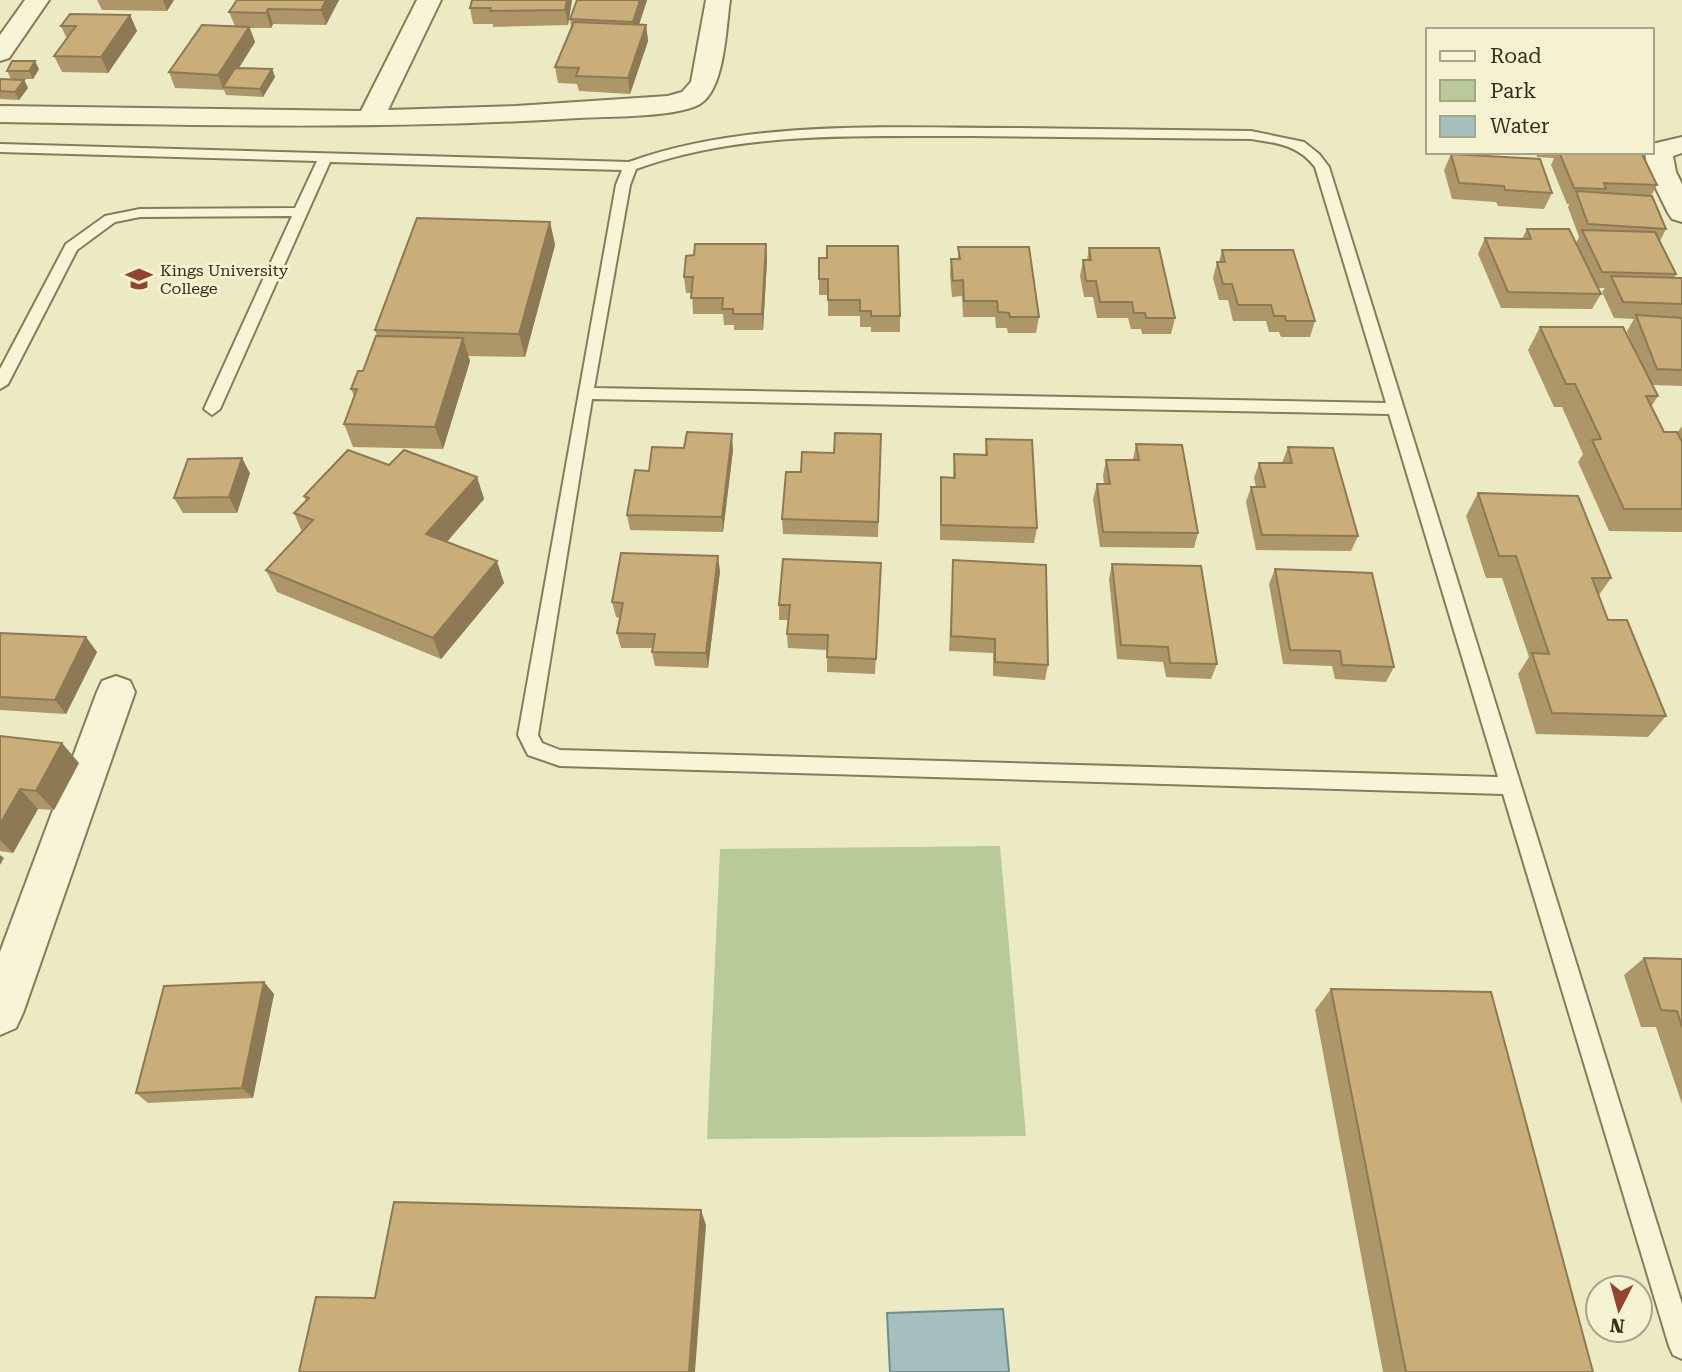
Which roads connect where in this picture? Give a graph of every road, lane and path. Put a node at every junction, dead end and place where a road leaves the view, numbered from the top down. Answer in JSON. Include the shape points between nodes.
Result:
{"nodes":[{"id":1,"x":37,"y":0,"type":"edge"},
{"id":2,"x":429,"y":0,"type":"edge"},
{"id":3,"x":718,"y":0,"type":"edge"},
{"id":4,"x":5,"y":40,"type":"edge"},
{"id":5,"x":0,"y":114,"type":"edge"},
{"id":6,"x":370,"y":119,"type":"junction"},
{"id":7,"x":1682,"y":145,"type":"edge"},
{"id":8,"x":0,"y":148,"type":"edge"},
{"id":9,"x":325,"y":158,"type":"junction"},
{"id":10,"x":630,"y":166,"type":"junction"},
{"id":11,"x":300,"y":212,"type":"junction"},
{"id":12,"x":1682,"y":213,"type":"edge"},
{"id":13,"x":0,"y":384,"type":"edge"},
{"id":14,"x":585,"y":393,"type":"junction"},
{"id":15,"x":212,"y":409,"type":"dead end"},
{"id":16,"x":1397,"y":409,"type":"junction"},
{"id":17,"x":116,"y":692,"type":"dead end"},
{"id":18,"x":1511,"y":786,"type":"junction"},
{"id":19,"x":0,"y":1013,"type":"edge"},
{"id":20,"x":1682,"y":1346,"type":"edge"}],
"edges":[{"from":1,"to":4,"type":"street"},
{"from":2,"to":6,"type":"street"},
{"from":3,"to":6,"type":"street","via":[[704,84],[691,98],[670,104]]},
{"from":5,"to":6,"type":"street"},
{"from":7,"to":12,"type":"street","via":[[1659,151],[1662,172]]},
{"from":8,"to":9,"type":"lane"},
{"from":9,"to":10,"type":"lane"},
{"from":9,"to":11,"type":"lane"},
{"from":10,"to":14,"type":"lane"},
{"from":10,"to":16,"type":"lane","via":[[662,153],[741,137],[780,135],[1251,135],[1290,142],[1310,149],[1322,167]]},
{"from":11,"to":13,"type":"lane","via":[[140,213],[110,219],[71,247]]},
{"from":11,"to":15,"type":"lane"},
{"from":14,"to":16,"type":"lane"},
{"from":14,"to":18,"type":"lane","via":[[528,735],[535,749],[561,758]]},
{"from":16,"to":18,"type":"lane"},
{"from":17,"to":19,"type":"street"},
{"from":18,"to":20,"type":"lane"}]}
